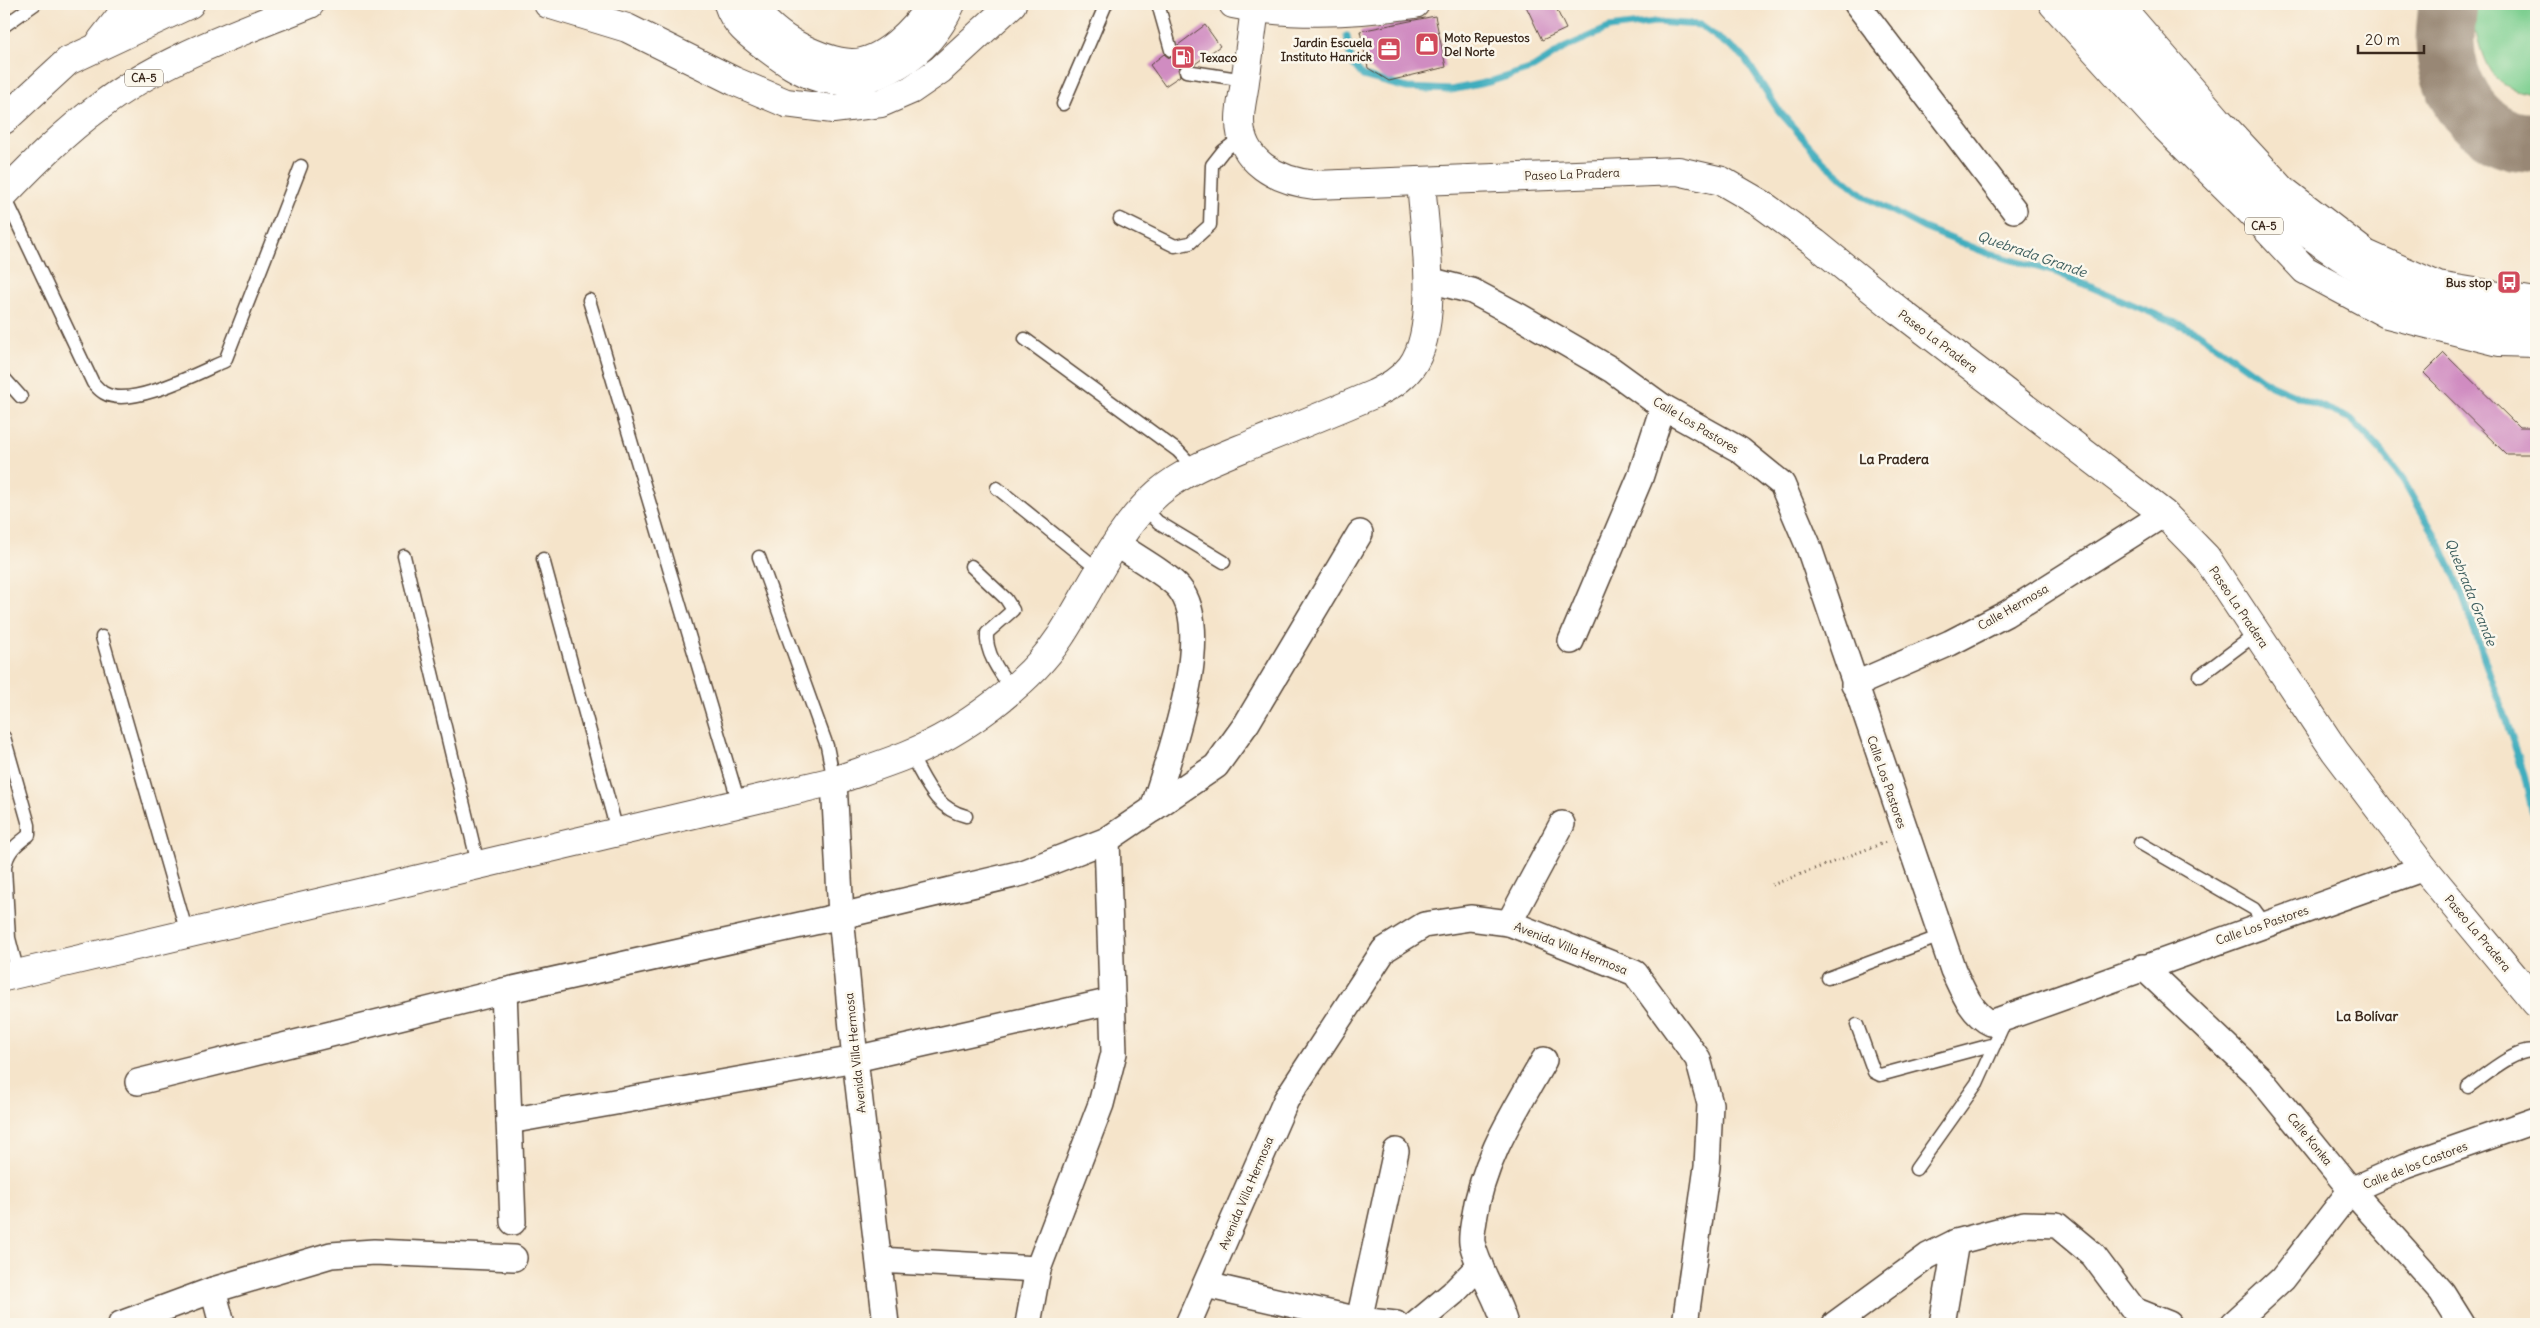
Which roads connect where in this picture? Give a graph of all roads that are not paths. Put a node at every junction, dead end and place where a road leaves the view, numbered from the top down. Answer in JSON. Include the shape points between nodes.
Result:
{"nodes":[{"id":1,"x":35,"y":4,"type":"edge"},
{"id":2,"x":190,"y":4,"type":"edge"},
{"id":3,"x":310,"y":4,"type":"edge"},
{"id":4,"x":548,"y":4,"type":"edge"},
{"id":5,"x":728,"y":4,"type":"edge"},
{"id":6,"x":752,"y":4,"type":"edge"},
{"id":7,"x":930,"y":4,"type":"edge"},
{"id":8,"x":951,"y":4,"type":"edge"},
{"id":9,"x":1012,"y":4,"type":"edge"},
{"id":10,"x":1106,"y":4,"type":"edge"},
{"id":11,"x":1158,"y":4,"type":"edge"},
{"id":12,"x":1415,"y":4,"type":"edge"},
{"id":13,"x":1857,"y":4,"type":"edge"},
{"id":14,"x":2053,"y":4,"type":"edge"},
{"id":15,"x":2086,"y":4,"type":"edge"},
{"id":16,"x":2118,"y":4,"type":"edge"},
{"id":17,"x":2143,"y":4,"type":"edge"},
{"id":18,"x":1244,"y":6,"type":"edge"},
{"id":19,"x":135,"y":17,"type":"edge"},
{"id":20,"x":4,"y":26,"type":"edge"},
{"id":21,"x":1171,"y":50,"type":"dead end"},
{"id":22,"x":1186,"y":71,"type":"dead end"},
{"id":23,"x":1246,"y":80,"type":"junction"},
{"id":24,"x":1063,"y":104,"type":"dead end"},
{"id":25,"x":4,"y":120,"type":"edge"},
{"id":26,"x":2218,"y":120,"type":"junction"},
{"id":27,"x":1243,"y":136,"type":"junction"},
{"id":28,"x":301,"y":166,"type":"dead end"},
{"id":29,"x":1421,"y":181,"type":"junction"},
{"id":30,"x":4,"y":194,"type":"edge"},
{"id":31,"x":2014,"y":210,"type":"dead end"},
{"id":32,"x":1120,"y":220,"type":"dead end"},
{"id":33,"x":1429,"y":280,"type":"junction"},
{"id":34,"x":590,"y":300,"type":"dead end"},
{"id":35,"x":2536,"y":302,"type":"edge"},
{"id":36,"x":2488,"y":316,"type":"junction"},
{"id":37,"x":2536,"y":316,"type":"edge"},
{"id":38,"x":2536,"y":330,"type":"edge"},
{"id":39,"x":1025,"y":339,"type":"dead end"},
{"id":40,"x":2536,"y":343,"type":"edge"},
{"id":41,"x":4,"y":378,"type":"edge"},
{"id":42,"x":21,"y":397,"type":"dead end"},
{"id":43,"x":1663,"y":407,"type":"junction"},
{"id":44,"x":1194,"y":468,"type":"junction"},
{"id":45,"x":996,"y":488,"type":"dead end"},
{"id":46,"x":1144,"y":507,"type":"junction"},
{"id":47,"x":2164,"y":514,"type":"junction"},
{"id":48,"x":1360,"y":534,"type":"dead end"},
{"id":49,"x":1117,"y":544,"type":"junction"},
{"id":50,"x":404,"y":556,"type":"dead end"},
{"id":51,"x":759,"y":557,"type":"dead end"},
{"id":52,"x":542,"y":559,"type":"dead end"},
{"id":53,"x":1224,"y":562,"type":"dead end"},
{"id":54,"x":971,"y":566,"type":"dead end"},
{"id":55,"x":1100,"y":571,"type":"junction"},
{"id":56,"x":2256,"y":634,"type":"junction"},
{"id":57,"x":102,"y":637,"type":"dead end"},
{"id":58,"x":1571,"y":641,"type":"dead end"},
{"id":59,"x":2200,"y":676,"type":"dead end"},
{"id":60,"x":1854,"y":685,"type":"junction"},
{"id":61,"x":1011,"y":688,"type":"junction"},
{"id":62,"x":4,"y":737,"type":"edge"},
{"id":63,"x":910,"y":754,"type":"junction"},
{"id":64,"x":834,"y":781,"type":"junction"},
{"id":65,"x":739,"y":803,"type":"junction"},
{"id":66,"x":1154,"y":809,"type":"junction"},
{"id":67,"x":966,"y":816,"type":"dead end"},
{"id":68,"x":1562,"y":824,"type":"dead end"},
{"id":69,"x":617,"y":831,"type":"junction"},
{"id":70,"x":1107,"y":840,"type":"junction"},
{"id":71,"x":2140,"y":843,"type":"dead end"},
{"id":72,"x":478,"y":864,"type":"junction"},
{"id":73,"x":2424,"y":868,"type":"junction"},
{"id":74,"x":841,"y":916,"type":"junction"},
{"id":75,"x":1509,"y":923,"type":"junction"},
{"id":76,"x":2265,"y":924,"type":"junction"},
{"id":77,"x":187,"y":933,"type":"junction"},
{"id":78,"x":1941,"y":936,"type":"junction"},
{"id":79,"x":2143,"y":967,"type":"junction"},
{"id":80,"x":11,"y":975,"type":"edge"},
{"id":81,"x":1828,"y":978,"type":"dead end"},
{"id":82,"x":504,"y":991,"type":"junction"},
{"id":83,"x":1112,"y":1000,"type":"junction"},
{"id":84,"x":2536,"y":1003,"type":"edge"},
{"id":85,"x":2007,"y":1016,"type":"junction"},
{"id":86,"x":1857,"y":1025,"type":"dead end"},
{"id":87,"x":1995,"y":1044,"type":"junction"},
{"id":88,"x":2536,"y":1052,"type":"edge"},
{"id":89,"x":855,"y":1059,"type":"junction"},
{"id":90,"x":1544,"y":1060,"type":"dead end"},
{"id":91,"x":138,"y":1082,"type":"dead end"},
{"id":92,"x":2468,"y":1087,"type":"dead end"},
{"id":93,"x":2536,"y":1120,"type":"edge"},
{"id":94,"x":509,"y":1122,"type":"junction"},
{"id":95,"x":1396,"y":1151,"type":"dead end"},
{"id":96,"x":1916,"y":1169,"type":"dead end"},
{"id":97,"x":2351,"y":1190,"type":"junction"},
{"id":98,"x":513,"y":1222,"type":"dead end"},
{"id":99,"x":1956,"y":1242,"type":"junction"},
{"id":100,"x":514,"y":1258,"type":"dead end"},
{"id":101,"x":879,"y":1260,"type":"junction"},
{"id":102,"x":1480,"y":1265,"type":"junction"},
{"id":103,"x":1038,"y":1269,"type":"junction"},
{"id":104,"x":1206,"y":1285,"type":"junction"},
{"id":105,"x":213,"y":1290,"type":"junction"},
{"id":106,"x":1359,"y":1320,"type":"junction"},
{"id":107,"x":121,"y":1324,"type":"edge"},
{"id":108,"x":222,"y":1324,"type":"edge"},
{"id":109,"x":886,"y":1324,"type":"edge"},
{"id":110,"x":1028,"y":1324,"type":"edge"},
{"id":111,"x":1188,"y":1324,"type":"edge"},
{"id":112,"x":1396,"y":1324,"type":"edge"},
{"id":113,"x":1416,"y":1324,"type":"edge"},
{"id":114,"x":1505,"y":1324,"type":"edge"},
{"id":115,"x":1685,"y":1324,"type":"edge"},
{"id":116,"x":1835,"y":1324,"type":"edge"},
{"id":117,"x":1942,"y":1324,"type":"edge"},
{"id":118,"x":2169,"y":1324,"type":"edge"},
{"id":119,"x":2233,"y":1324,"type":"edge"},
{"id":120,"x":2462,"y":1324,"type":"edge"}],
"edges":[{"from":1,"to":20,"type":"lane"},
{"from":2,"to":19,"type":"main road"},
{"from":3,"to":30,"type":"main road","number":"CA-5","via":[[212,44],[148,76],[100,106]]},
{"from":4,"to":9,"type":"main road","via":[[627,28],[786,103],[833,109],[881,103],[910,90],[940,70]]},
{"from":5,"to":8,"type":"main road","via":[[745,32],[785,62],[819,78],[856,82],[886,72],[932,38]]},
{"from":6,"to":7,"type":"main road","via":[[782,38],[818,56],[852,63],[881,56],[909,33]]},
{"from":10,"to":24,"type":"lane"},
{"from":11,"to":21,"type":"lane"},
{"from":12,"to":18,"type":"main road","via":[[1309,12]]},
{"from":13,"to":31,"type":"street"},
{"from":14,"to":40,"type":"main road","number":"CA-5","via":[[2161,122],[2305,270],[2387,314],[2500,342]]},
{"from":15,"to":36,"type":"main road","via":[[2252,186],[2324,247],[2396,287],[2441,305]]},
{"from":16,"to":26,"type":"main road"},
{"from":17,"to":26,"type":"main road","via":[[2177,49]]},
{"from":18,"to":23,"type":"main road","name":"Paseo La Pradera"},
{"from":19,"to":25,"type":"main road","via":[[119,18],[98,45],[68,61]]},
{"from":22,"to":23,"type":"lane"},
{"from":23,"to":27,"type":"main road","name":"Paseo La Pradera","via":[[1240,120]]},
{"from":26,"to":35,"type":"main road","via":[[2283,190],[2366,254],[2438,286]]},
{"from":27,"to":29,"type":"main road","name":"Paseo La Pradera","via":[[1258,163],[1294,183]]},
{"from":27,"to":32,"type":"lane","via":[[1212,165],[1210,225],[1190,243],[1175,246]]},
{"from":28,"to":30,"type":"lane","via":[[225,361],[161,390],[120,397],[105,394],[93,383]]},
{"from":29,"to":33,"type":"main road"},
{"from":29,"to":47,"type":"main road","name":"Paseo La Pradera","via":[[1678,171],[1722,181],[1760,203],[1815,243]]},
{"from":33,"to":43,"type":"street","name":"Calle Los Pastores","via":[[1472,291],[1511,312],[1612,370]]},
{"from":33,"to":44,"type":"main road","via":[[1421,346],[1412,366],[1396,383]]},
{"from":34,"to":65,"type":"lane"},
{"from":36,"to":37,"type":"main road"},
{"from":36,"to":38,"type":"main road"},
{"from":39,"to":44,"type":"lane","via":[[1178,452]]},
{"from":41,"to":42,"type":"lane"},
{"from":43,"to":58,"type":"street","via":[[1640,478]]},
{"from":43,"to":60,"type":"street","name":"Calle Los Pastores","via":[[1740,450],[1782,484],[1808,546]]},
{"from":44,"to":46,"type":"main road"},
{"from":45,"to":55,"type":"lane"},
{"from":46,"to":49,"type":"main road"},
{"from":46,"to":53,"type":"lane","via":[[1158,522]]},
{"from":47,"to":56,"type":"main road","name":"Paseo La Pradera","via":[[2206,557]]},
{"from":47,"to":60,"type":"street","name":"Calle Hermosa","via":[[2006,614],[1950,643]]},
{"from":48,"to":66,"type":"street","via":[[1246,723],[1216,766]]},
{"from":49,"to":55,"type":"main road"},
{"from":49,"to":66,"type":"street","via":[[1178,586],[1186,598],[1191,623],[1191,670]]},
{"from":50,"to":72,"type":"lane"},
{"from":51,"to":64,"type":"lane","via":[[827,746]]},
{"from":52,"to":69,"type":"lane"},
{"from":54,"to":61,"type":"lane","via":[[1011,603],[1013,610],[987,634],[986,642],[997,669]]},
{"from":55,"to":61,"type":"main road","via":[[1058,639],[1032,670]]},
{"from":56,"to":59,"type":"lane"},
{"from":56,"to":73,"type":"main road","name":"Paseo La Pradera","via":[[2335,751]]},
{"from":57,"to":77,"type":"lane"},
{"from":60,"to":78,"type":"street","name":"Calle Los Pastores"},
{"from":61,"to":63,"type":"main road","via":[[962,725]]},
{"from":62,"to":80,"type":"lane","via":[[29,826],[29,835],[14,846],[5,868]]},
{"from":63,"to":64,"type":"main road"},
{"from":63,"to":67,"type":"lane","via":[[939,804]]},
{"from":64,"to":65,"type":"main road"},
{"from":64,"to":74,"type":"street","name":"Avenida Villa Hermosa"},
{"from":65,"to":69,"type":"main road"},
{"from":66,"to":70,"type":"street"},
{"from":68,"to":75,"type":"street"},
{"from":69,"to":72,"type":"main road"},
{"from":70,"to":74,"type":"street","via":[[1022,873]]},
{"from":70,"to":83,"type":"street"},
{"from":71,"to":76,"type":"lane","via":[[2254,909]]},
{"from":72,"to":77,"type":"main road"},
{"from":73,"to":76,"type":"street","name":"Calle Los Pastores"},
{"from":73,"to":84,"type":"main road","name":"Paseo La Pradera"},
{"from":74,"to":82,"type":"street"},
{"from":74,"to":89,"type":"street","name":"Avenida Villa Hermosa"},
{"from":75,"to":104,"type":"street","name":"Avenida Villa Hermosa","via":[[1470,918],[1424,925],[1384,950],[1286,1100]]},
{"from":75,"to":115,"type":"street","name":"Avenida Villa Hermosa","via":[[1635,973],[1698,1059],[1710,1104],[1706,1167]]},
{"from":76,"to":79,"type":"street","name":"Calle Los Pastores"},
{"from":77,"to":80,"type":"main road"},
{"from":78,"to":81,"type":"lane"},
{"from":78,"to":85,"type":"street","name":"Calle Los Pastores","via":[[1952,970],[1981,1019],[1991,1023]]},
{"from":79,"to":85,"type":"street","name":"Calle Los Pastores"},
{"from":79,"to":97,"type":"street","name":"Calle Konka","via":[[2259,1077]]},
{"from":82,"to":91,"type":"street"},
{"from":82,"to":94,"type":"street"},
{"from":83,"to":89,"type":"street"},
{"from":83,"to":103,"type":"street","via":[[1114,1053],[1101,1104]]},
{"from":85,"to":87,"type":"lane"},
{"from":86,"to":87,"type":"lane","via":[[1874,1072],[1880,1075]]},
{"from":87,"to":96,"type":"lane","via":[[1977,1083]]},
{"from":88,"to":92,"type":"lane","via":[[2529,1049],[2518,1053]]},
{"from":89,"to":94,"type":"street"},
{"from":89,"to":101,"type":"street","name":"Avenida Villa Hermosa"},
{"from":90,"to":102,"type":"street","via":[[1498,1140],[1476,1204],[1472,1241]]},
{"from":93,"to":97,"type":"street","name":"Calle de los Castores","via":[[2405,1166]]},
{"from":94,"to":98,"type":"street"},
{"from":95,"to":106,"type":"street"},
{"from":97,"to":119,"type":"street","name":"Calle de los Castores","via":[[2282,1279]]},
{"from":97,"to":120,"type":"street","name":"Calle Konka","via":[[2442,1292]]},
{"from":99,"to":116,"type":"street","via":[[1928,1256]]},
{"from":99,"to":117,"type":"street"},
{"from":99,"to":118,"type":"street","via":[[2024,1224],[2057,1225],[2093,1255],[2134,1310]]},
{"from":100,"to":105,"type":"street","via":[[374,1252],[331,1255]]},
{"from":101,"to":103,"type":"street"},
{"from":101,"to":109,"type":"street","name":"Avenida Villa Hermosa"},
{"from":102,"to":113,"type":"street","via":[[1453,1294]]},
{"from":102,"to":114,"type":"street","via":[[1500,1305]]},
{"from":103,"to":110,"type":"street"},
{"from":104,"to":106,"type":"street"},
{"from":104,"to":111,"type":"street","name":"Avenida Villa Hermosa"},
{"from":105,"to":107,"type":"street"},
{"from":105,"to":108,"type":"street"},
{"from":106,"to":112,"type":"street"}]}
